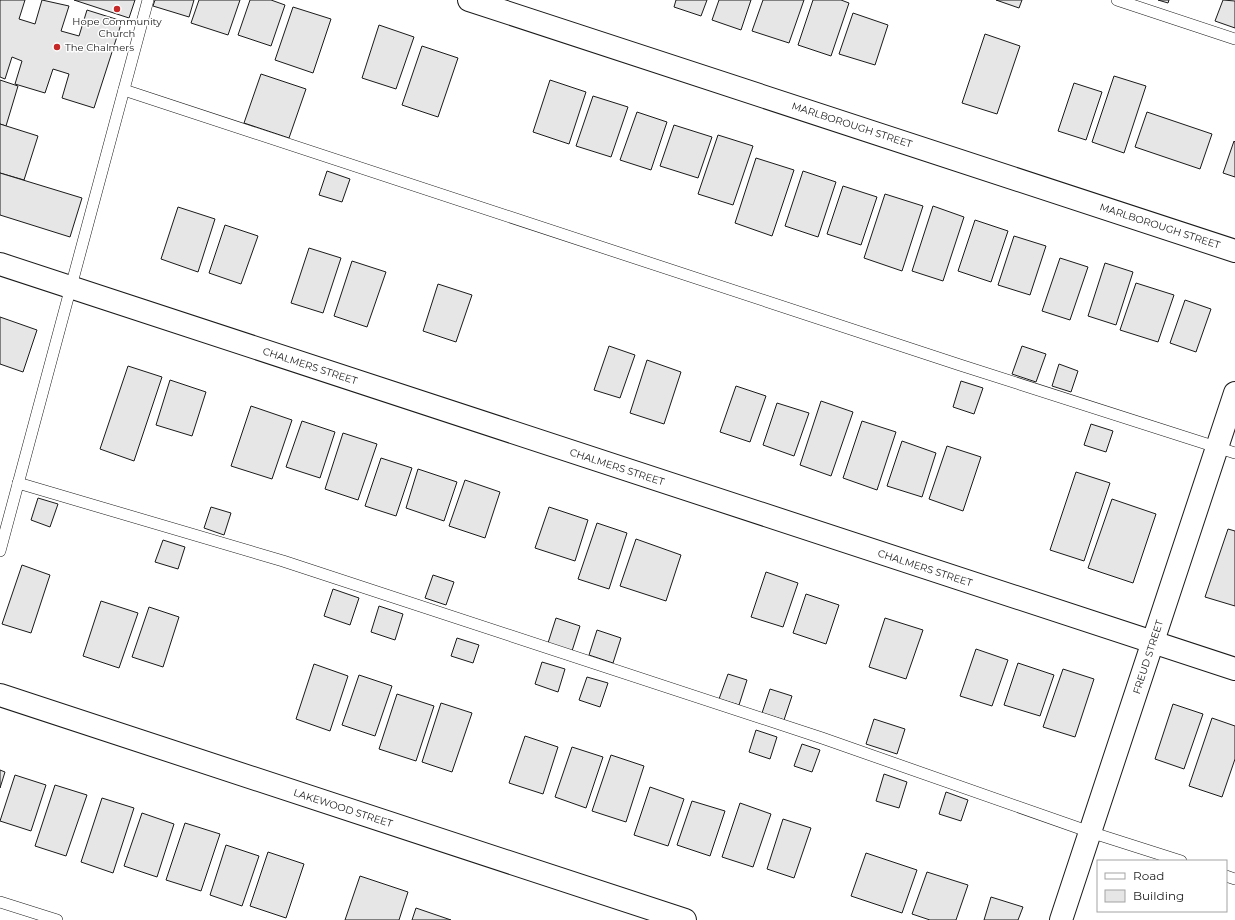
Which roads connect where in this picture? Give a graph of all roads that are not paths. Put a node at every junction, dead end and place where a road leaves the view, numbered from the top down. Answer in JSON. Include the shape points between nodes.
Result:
{"nodes":[{"id":1,"x":148,"y":0,"type":"edge"},
{"id":2,"x":469,"y":0,"type":"edge"},
{"id":3,"x":1117,"y":0,"type":"edge"},
{"id":4,"x":1235,"y":39,"type":"edge"},
{"id":5,"x":124,"y":90,"type":"junction"},
{"id":6,"x":1235,"y":251,"type":"edge"},
{"id":7,"x":0,"y":264,"type":"edge"},
{"id":8,"x":71,"y":287,"type":"junction"},
{"id":9,"x":1235,"y":394,"type":"edge"},
{"id":10,"x":1226,"y":450,"type":"edge"},
{"id":11,"x":18,"y":483,"type":"junction"},
{"id":12,"x":0,"y":551,"type":"edge"},
{"id":13,"x":1153,"y":643,"type":"junction"},
{"id":14,"x":1235,"y":669,"type":"edge"},
{"id":15,"x":0,"y":695,"type":"edge"},
{"id":16,"x":1090,"y":832,"type":"junction"},
{"id":17,"x":1178,"y":860,"type":"edge"},
{"id":18,"x":0,"y":902,"type":"edge"},
{"id":19,"x":57,"y":920,"type":"edge"},
{"id":20,"x":685,"y":920,"type":"edge"},
{"id":21,"x":1061,"y":920,"type":"edge"}],
"edges":[{"from":1,"to":5,"type":"lane"},
{"from":2,"to":6,"type":"street","name":"MARLBOROUGH STREET"},
{"from":3,"to":4,"type":"lane"},
{"from":5,"to":8,"type":"lane"},
{"from":5,"to":10,"type":"lane"},
{"from":7,"to":8,"type":"street","name":"CHALMERS STREET"},
{"from":8,"to":11,"type":"lane"},
{"from":8,"to":13,"type":"street","name":"CHALMERS STREET"},
{"from":9,"to":10,"type":"street","name":"FREUD STREET"},
{"from":10,"to":13,"type":"street","name":"FREUD STREET"},
{"from":11,"to":12,"type":"lane"},
{"from":11,"to":16,"type":"lane","via":[[283,561],[822,738]]},
{"from":13,"to":14,"type":"street","name":"CHALMERS STREET"},
{"from":13,"to":16,"type":"street","name":"FREUD STREET"},
{"from":15,"to":20,"type":"street","name":"LAKEWOOD STREET"},
{"from":16,"to":17,"type":"lane"},
{"from":16,"to":21,"type":"street","name":"FREUD STREET"},
{"from":18,"to":19,"type":"lane"}]}
